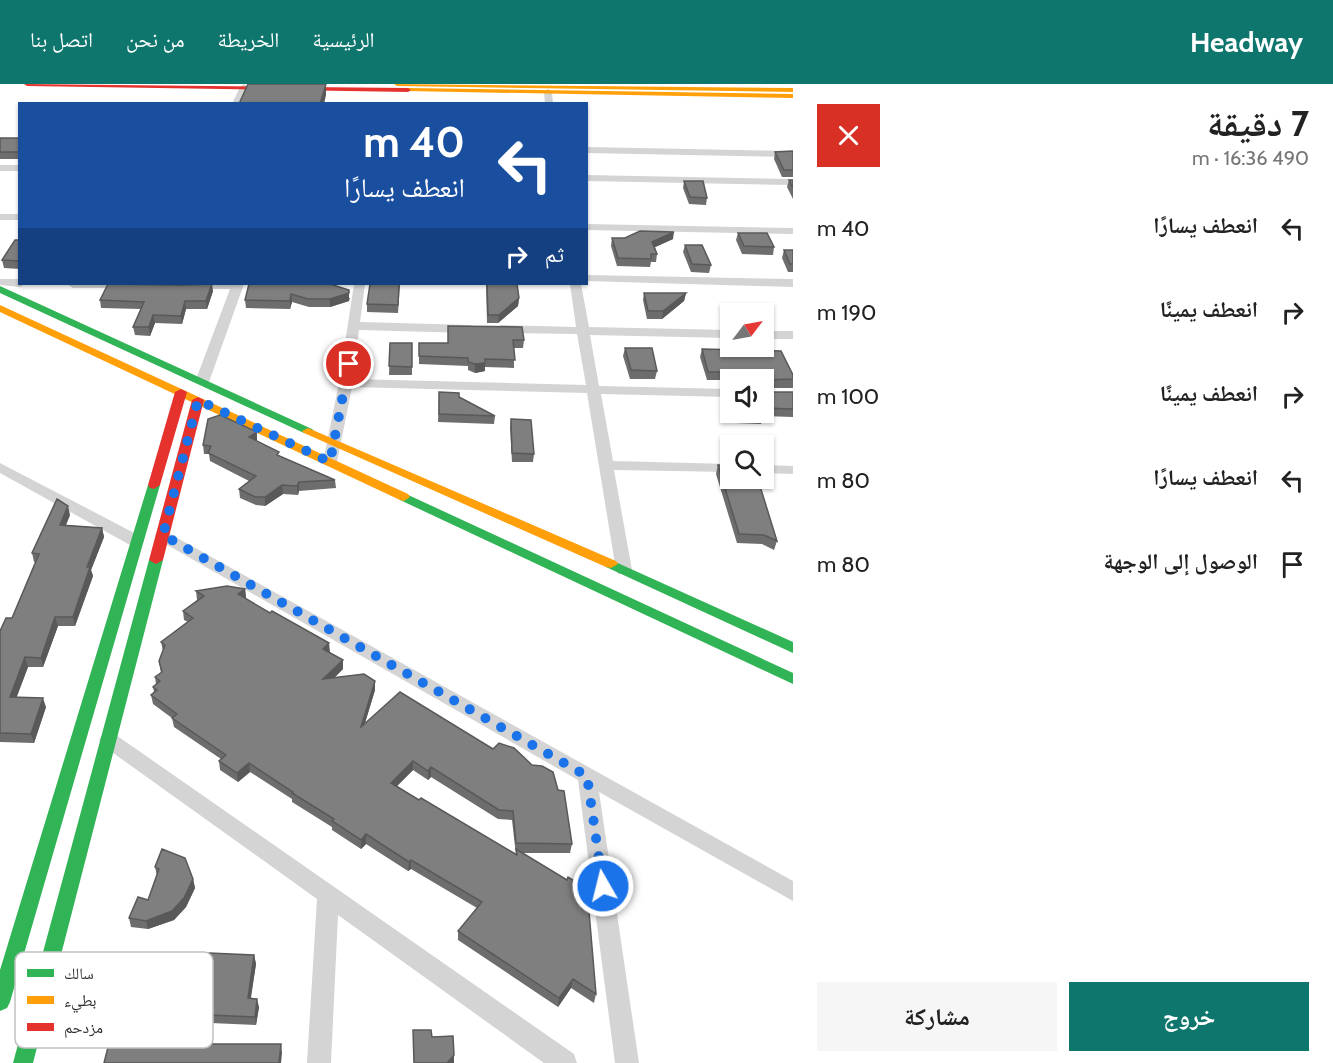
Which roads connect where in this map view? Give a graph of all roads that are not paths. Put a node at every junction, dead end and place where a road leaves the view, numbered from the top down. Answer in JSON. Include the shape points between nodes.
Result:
{"nodes":[{"id":1,"x":27,"y":84,"type":"edge"},
{"id":2,"x":397,"y":84,"type":"edge"},
{"id":3,"x":244,"y":87,"type":"junction"},
{"id":4,"x":793,"y":90,"type":"edge"},
{"id":5,"x":793,"y":96,"type":"edge"},
{"id":6,"x":549,"y":98,"type":"edge"},
{"id":7,"x":238,"y":102,"type":"edge"},
{"id":8,"x":588,"y":150,"type":"edge"},
{"id":9,"x":793,"y":154,"type":"edge"},
{"id":10,"x":0,"y":168,"type":"edge"},
{"id":11,"x":18,"y":168,"type":"edge"},
{"id":12,"x":588,"y":178,"type":"edge"},
{"id":13,"x":793,"y":182,"type":"edge"},
{"id":14,"x":0,"y":217,"type":"edge"},
{"id":15,"x":18,"y":218,"type":"edge"},
{"id":16,"x":588,"y":227,"type":"edge"},
{"id":17,"x":793,"y":231,"type":"edge"},
{"id":18,"x":588,"y":278,"type":"edge"},
{"id":19,"x":0,"y":282,"type":"edge"},
{"id":20,"x":18,"y":283,"type":"edge"},
{"id":21,"x":793,"y":283,"type":"edge"},
{"id":22,"x":178,"y":285,"type":"edge"},
{"id":23,"x":238,"y":285,"type":"edge"},
{"id":24,"x":359,"y":285,"type":"edge"},
{"id":25,"x":575,"y":285,"type":"edge"},
{"id":26,"x":0,"y":289,"type":"edge"},
{"id":27,"x":0,"y":308,"type":"edge"},
{"id":28,"x":354,"y":326,"type":"junction"},
{"id":29,"x":584,"y":331,"type":"junction"},
{"id":30,"x":720,"y":334,"type":"edge"},
{"id":31,"x":774,"y":335,"type":"edge"},
{"id":32,"x":793,"y":335,"type":"edge"},
{"id":33,"x":202,"y":382,"type":"junction"},
{"id":34,"x":346,"y":384,"type":"junction"},
{"id":35,"x":593,"y":389,"type":"junction"},
{"id":36,"x":181,"y":392,"type":"junction"},
{"id":37,"x":720,"y":393,"type":"edge"},
{"id":38,"x":198,"y":400,"type":"junction"},
{"id":39,"x":334,"y":443,"type":"junction"},
{"id":40,"x":330,"y":462,"type":"junction"},
{"id":41,"x":606,"y":465,"type":"junction"},
{"id":42,"x":0,"y":467,"type":"edge"},
{"id":43,"x":720,"y":468,"type":"edge"},
{"id":44,"x":774,"y":469,"type":"edge"},
{"id":45,"x":793,"y":470,"type":"edge"},
{"id":46,"x":163,"y":535,"type":"junction"},
{"id":47,"x":136,"y":541,"type":"junction"},
{"id":48,"x":624,"y":570,"type":"junction"},
{"id":49,"x":793,"y":648,"type":"edge"},
{"id":50,"x":793,"y":679,"type":"edge"},
{"id":51,"x":109,"y":740,"type":"junction"},
{"id":52,"x":587,"y":776,"type":"junction"},
{"id":53,"x":793,"y":892,"type":"edge"},
{"id":54,"x":328,"y":896,"type":"junction"},
{"id":55,"x":53,"y":952,"type":"edge"},
{"id":56,"x":0,"y":1002,"type":"edge"},
{"id":57,"x":27,"y":1048,"type":"edge"},
{"id":58,"x":23,"y":1063,"type":"edge"},
{"id":59,"x":319,"y":1063,"type":"edge"},
{"id":60,"x":565,"y":1063,"type":"edge"},
{"id":61,"x":627,"y":1063,"type":"edge"}],
"edges":[{"from":1,"to":3,"type":"street"},
{"from":2,"to":4,"type":"street"},
{"from":3,"to":6,"type":"street"},
{"from":3,"to":7,"type":"street"},
{"from":5,"to":6,"type":"street"},
{"from":8,"to":9,"type":"street"},
{"from":10,"to":11,"type":"street"},
{"from":12,"to":13,"type":"street"},
{"from":14,"to":15,"type":"street"},
{"from":16,"to":17,"type":"street"},
{"from":18,"to":21,"type":"street"},
{"from":19,"to":20,"type":"street"},
{"from":22,"to":23,"type":"street"},
{"from":23,"to":33,"type":"street"},
{"from":24,"to":28,"type":"street"},
{"from":25,"to":29,"type":"street"},
{"from":26,"to":33,"type":"street"},
{"from":27,"to":36,"type":"street"},
{"from":28,"to":29,"type":"street"},
{"from":28,"to":34,"type":"street"},
{"from":29,"to":30,"type":"street"},
{"from":29,"to":35,"type":"street"},
{"from":31,"to":32,"type":"street"},
{"from":33,"to":39,"type":"street"},
{"from":34,"to":35,"type":"street"},
{"from":34,"to":39,"type":"street"},
{"from":35,"to":37,"type":"street"},
{"from":35,"to":41,"type":"street"},
{"from":36,"to":38,"type":"street"},
{"from":36,"to":47,"type":"street"},
{"from":38,"to":40,"type":"street"},
{"from":38,"to":46,"type":"street"},
{"from":39,"to":40,"type":"street"},
{"from":39,"to":48,"type":"street"},
{"from":40,"to":50,"type":"street"},
{"from":41,"to":43,"type":"street"},
{"from":41,"to":48,"type":"street"},
{"from":42,"to":47,"type":"street"},
{"from":44,"to":45,"type":"street"},
{"from":46,"to":51,"type":"street"},
{"from":46,"to":52,"type":"street"},
{"from":47,"to":56,"type":"street"},
{"from":48,"to":49,"type":"street"},
{"from":51,"to":54,"type":"street"},
{"from":51,"to":55,"type":"street"},
{"from":52,"to":53,"type":"street"},
{"from":52,"to":61,"type":"street"},
{"from":54,"to":59,"type":"street"},
{"from":54,"to":60,"type":"street"},
{"from":57,"to":58,"type":"street"}]}
